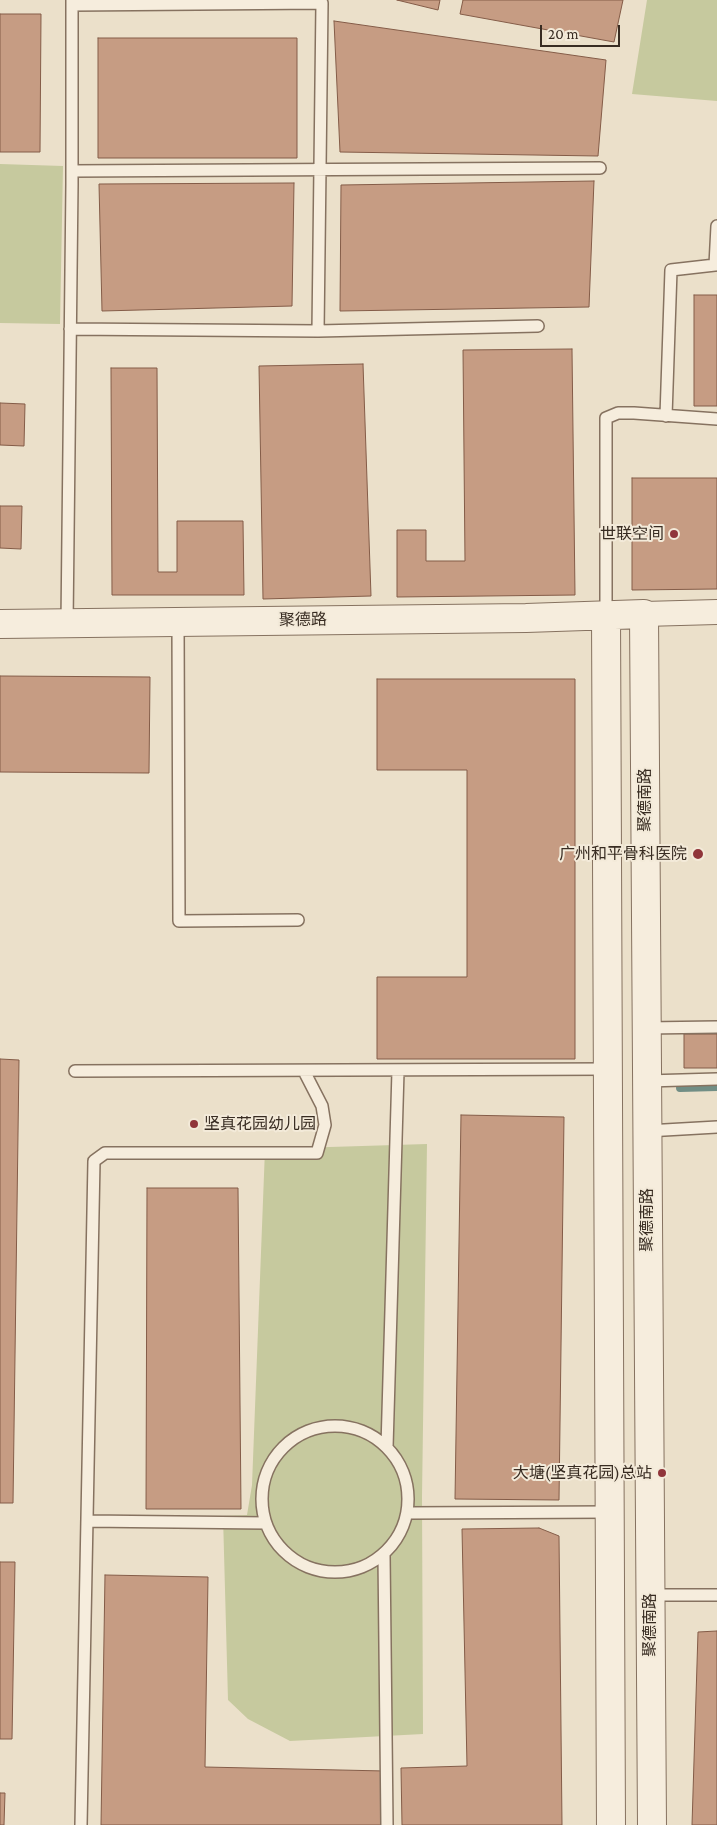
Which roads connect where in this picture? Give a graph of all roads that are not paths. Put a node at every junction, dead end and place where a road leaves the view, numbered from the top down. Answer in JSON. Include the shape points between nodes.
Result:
{"nodes":[{"id":1,"x":72,"y":2,"type":"edge"},
{"id":2,"x":600,"y":168,"type":"dead end"},
{"id":3,"x":321,"y":170,"type":"junction"},
{"id":4,"x":72,"y":171,"type":"junction"},
{"id":5,"x":717,"y":226,"type":"edge"},
{"id":6,"x":538,"y":326,"type":"dead end"},
{"id":7,"x":70,"y":328,"type":"junction"},
{"id":8,"x":318,"y":331,"type":"junction"},
{"id":9,"x":666,"y":416,"type":"junction"},
{"id":10,"x":717,"y":419,"type":"edge"},
{"id":11,"x":717,"y":612,"type":"edge"},
{"id":12,"x":644,"y":614,"type":"junction"},
{"id":13,"x":606,"y":615,"type":"junction"},
{"id":14,"x":178,"y":622,"type":"junction"},
{"id":15,"x":67,"y":623,"type":"junction"},
{"id":16,"x":0,"y":624,"type":"edge"},
{"id":17,"x":298,"y":920,"type":"dead end"},
{"id":18,"x":717,"y":1027,"type":"edge"},
{"id":19,"x":646,"y":1028,"type":"junction"},
{"id":20,"x":609,"y":1069,"type":"junction"},
{"id":21,"x":75,"y":1071,"type":"dead end"},
{"id":22,"x":398,"y":1071,"type":"junction"},
{"id":23,"x":304,"y":1072,"type":"junction"},
{"id":24,"x":717,"y":1079,"type":"edge"},
{"id":25,"x":647,"y":1080,"type":"junction"},
{"id":26,"x":717,"y":1127,"type":"edge"},
{"id":27,"x":647,"y":1130,"type":"junction"},
{"id":28,"x":388,"y":1447,"type":"junction"},
{"id":29,"x":610,"y":1512,"type":"junction"},
{"id":30,"x":408,"y":1514,"type":"junction"},
{"id":31,"x":87,"y":1521,"type":"junction"},
{"id":32,"x":266,"y":1523,"type":"junction"},
{"id":33,"x":384,"y":1555,"type":"junction"},
{"id":34,"x":717,"y":1595,"type":"edge"},
{"id":35,"x":650,"y":1596,"type":"junction"},
{"id":36,"x":82,"y":1825,"type":"edge"},
{"id":37,"x":387,"y":1825,"type":"edge"},
{"id":38,"x":611,"y":1825,"type":"edge"},
{"id":39,"x":652,"y":1825,"type":"edge"}],
"edges":[{"from":1,"to":3,"type":"lane","via":[[322,3]]},
{"from":1,"to":4,"type":"lane"},
{"from":2,"to":3,"type":"lane"},
{"from":3,"to":4,"type":"lane"},
{"from":3,"to":8,"type":"lane"},
{"from":4,"to":7,"type":"lane"},
{"from":5,"to":9,"type":"lane","via":[[714,265],[671,270]]},
{"from":6,"to":8,"type":"lane"},
{"from":7,"to":8,"type":"lane"},
{"from":7,"to":15,"type":"lane"},
{"from":9,"to":10,"type":"lane"},
{"from":9,"to":13,"type":"lane","via":[[618,413],[606,418]]},
{"from":11,"to":12,"type":"street"},
{"from":12,"to":13,"type":"street","name":"聚德路"},
{"from":12,"to":19,"type":"street","name":"聚德南路"},
{"from":13,"to":14,"type":"street","name":"聚德路"},
{"from":13,"to":20,"type":"street"},
{"from":14,"to":15,"type":"street","name":"聚德路"},
{"from":14,"to":17,"type":"lane","via":[[179,921]]},
{"from":15,"to":16,"type":"street","name":"聚德路"},
{"from":18,"to":19,"type":"lane"},
{"from":19,"to":25,"type":"street","name":"聚德南路"},
{"from":20,"to":22,"type":"lane"},
{"from":20,"to":29,"type":"street"},
{"from":21,"to":23,"type":"lane"},
{"from":22,"to":23,"type":"lane"},
{"from":22,"to":28,"type":"lane"},
{"from":23,"to":31,"type":"lane","via":[[322,1106],[324,1125],[317,1153],[105,1153],[94,1161]]},
{"from":24,"to":25,"type":"lane"},
{"from":25,"to":27,"type":"street","name":"聚德南路"},
{"from":26,"to":27,"type":"lane"},
{"from":27,"to":35,"type":"street","name":"聚德南路"},
{"from":28,"to":30,"type":"lane","via":[[402,1466],[408,1490]]},
{"from":28,"to":32,"type":"lane","via":[[368,1432],[344,1425],[319,1426],[297,1436],[278,1452],[266,1474],[262,1498]]},
{"from":29,"to":30,"type":"lane"},
{"from":29,"to":38,"type":"street"},
{"from":30,"to":33,"type":"lane","via":[[399,1536]]},
{"from":31,"to":32,"type":"lane"},
{"from":31,"to":36,"type":"lane"},
{"from":32,"to":33,"type":"lane","via":[[277,1544],[294,1561],[316,1571],[340,1573],[364,1568]]},
{"from":33,"to":37,"type":"lane"},
{"from":34,"to":35,"type":"lane"},
{"from":35,"to":39,"type":"street","name":"聚德南路"}]}
